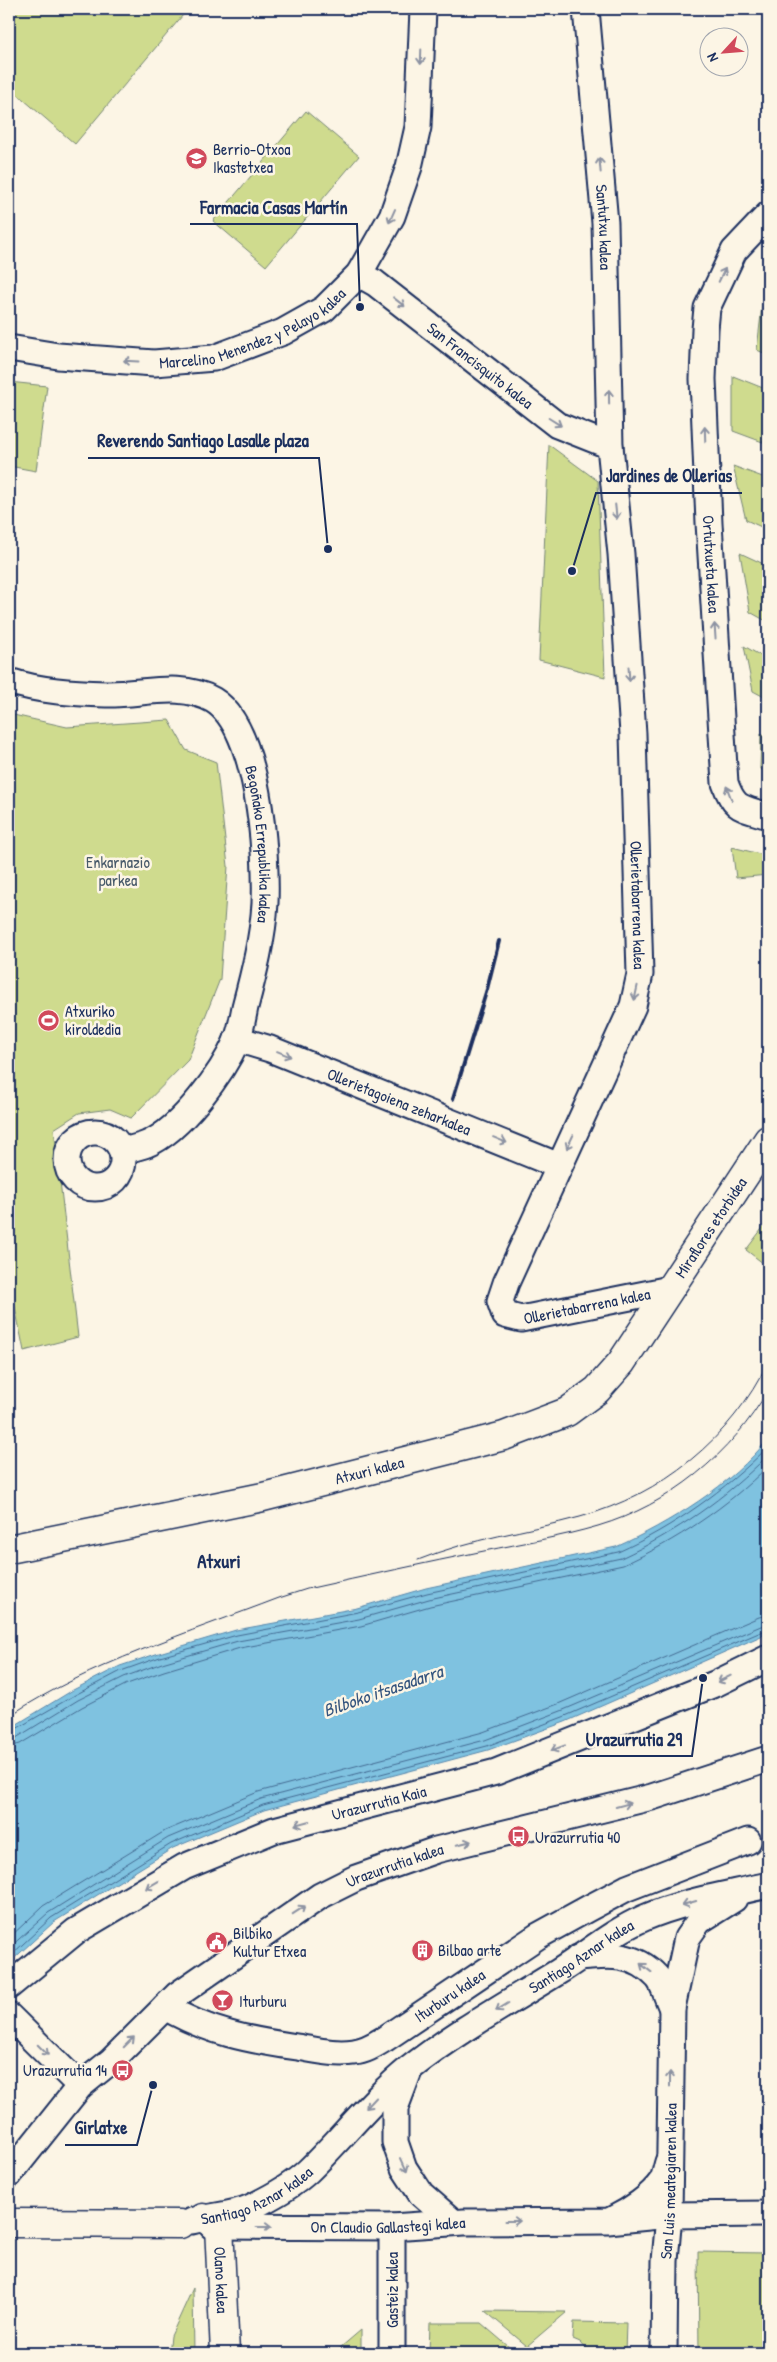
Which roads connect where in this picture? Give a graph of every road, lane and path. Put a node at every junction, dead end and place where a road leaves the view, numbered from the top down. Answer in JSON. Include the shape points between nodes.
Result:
{"nodes":[{"id":1,"x":424,"y":9,"type":"edge"},
{"id":2,"x":586,"y":9,"type":"edge"},
{"id":3,"x":768,"y":215,"type":"edge"},
{"id":4,"x":359,"y":274,"type":"junction"},
{"id":5,"x":9,"y":348,"type":"edge"},
{"id":6,"x":610,"y":446,"type":"junction"},
{"id":7,"x":9,"y":681,"type":"edge"},
{"id":8,"x":768,"y":816,"type":"edge"},
{"id":9,"x":237,"y":1039,"type":"junction"},
{"id":10,"x":768,"y":1140,"type":"edge"},
{"id":11,"x":122,"y":1151,"type":"dead end"},
{"id":12,"x":559,"y":1166,"type":"junction"},
{"id":13,"x":670,"y":1289,"type":"junction"},
{"id":14,"x":9,"y":1549,"type":"edge"},
{"id":15,"x":768,"y":1658,"type":"edge"},
{"id":16,"x":768,"y":1759,"type":"edge"},
{"id":17,"x":748,"y":1841,"type":"dead end"},
{"id":18,"x":761,"y":1887,"type":"edge"},
{"id":19,"x":577,"y":1958,"type":"junction"},
{"id":20,"x":9,"y":1986,"type":"edge"},
{"id":21,"x":165,"y":2007,"type":"junction"},
{"id":22,"x":672,"y":2008,"type":"junction"},
{"id":23,"x":9,"y":2016,"type":"edge"},
{"id":24,"x":410,"y":2068,"type":"junction"},
{"id":25,"x":80,"y":2086,"type":"junction"},
{"id":26,"x":670,"y":2158,"type":"junction"},
{"id":27,"x":9,"y":2175,"type":"edge"},
{"id":28,"x":768,"y":2214,"type":"edge"},
{"id":29,"x":669,"y":2215,"type":"junction"},
{"id":30,"x":452,"y":2222,"type":"junction"},
{"id":31,"x":608,"y":2222,"type":"junction"},
{"id":32,"x":9,"y":2223,"type":"edge"},
{"id":33,"x":201,"y":2223,"type":"junction"},
{"id":34,"x":392,"y":2226,"type":"junction"},
{"id":35,"x":225,"y":2353,"type":"edge"},
{"id":36,"x":392,"y":2353,"type":"edge"},
{"id":37,"x":664,"y":2353,"type":"edge"}],
"edges":[{"from":1,"to":4,"type":"street","name":"Marcelino Menendez y Pelayo kalea","one_way":true,"via":[[418,127],[409,167],[392,216]]},
{"from":6,"to":2,"type":"street","name":"Santutxu kalea","one_way":true,"via":[[605,223]]},
{"from":8,"to":3,"type":"street","name":"Ortutxueta kalea","one_way":true,"via":[[737,805],[731,800],[725,783],[708,523],[703,379],[708,308],[734,251]]},
{"from":4,"to":5,"type":"street","name":"Marcelino Menendez y Pelayo kalea","one_way":true,"via":[[324,309],[303,322],[248,347],[214,358],[154,363]]},
{"from":4,"to":6,"type":"street","name":"San Francisquito kalea","one_way":true,"via":[[557,424]]},
{"from":6,"to":12,"type":"street","name":"Ollerietabarrena kalea","one_way":true,"via":[[633,734],[640,974],[633,1006]]},
{"from":7,"to":9,"type":"street","name":"Begoñako Errepublika kalea","via":[[26,687],[107,694],[184,689],[214,700],[231,717],[246,751],[256,788],[265,858],[265,904],[255,969]]},
{"from":9,"to":11,"type":"street","name":"Begoñako Errepublika kalea","via":[[217,1074],[182,1120],[148,1144]]},
{"from":9,"to":12,"type":"street","name":"Ollerietagoiena zeharkalea","one_way":true,"via":[[270,1049]]},
{"from":10,"to":13,"type":"street","name":"Miraflores etorbidea"},
{"from":12,"to":13,"type":"street","name":"Ollerietabarrena kalea","via":[[506,1283],[500,1301],[505,1316],[521,1319]]},
{"from":13,"to":14,"type":"street","name":"Atxuri kalea","via":[[621,1363],[597,1390],[567,1412],[504,1436],[263,1497]]},
{"from":15,"to":20,"type":"street","name":"Urazurrutia Kaia","one_way":true,"via":[[717,1683],[496,1772],[274,1830],[184,1866],[76,1932]]},
{"from":21,"to":16,"type":"street","name":"Urazurrutia kalea","one_way":true,"via":[[275,1926],[320,1896],[356,1878],[436,1850],[652,1798]]},
{"from":17,"to":21,"type":"street","name":"Iturburu kalea","via":[[626,1888],[538,1936],[386,2038],[355,2052],[330,2053],[254,2041],[219,2032]]},
{"from":18,"to":19,"type":"street","name":"Santiago Aznar kalea","one_way":true,"via":[[704,1898],[643,1919]]},
{"from":18,"to":22,"type":"street","name":"San Luis meategiaren kalea","via":[[699,1920],[686,1938]]},
{"from":22,"to":19,"type":"street","name":"San Luis meategiaren kalea","one_way":true,"via":[[658,1977],[639,1963],[615,1955]]},
{"from":19,"to":24,"type":"street","name":"Santiago Aznar kalea","one_way":true},
{"from":25,"to":21,"type":"street","name":"Urazurrutia kalea","one_way":true,"via":[[111,2061]]},
{"from":26,"to":22,"type":"street","name":"San Luis meategiaren kalea","one_way":true},
{"from":23,"to":25,"type":"street","one_way":true},
{"from":24,"to":30,"type":"street","one_way":true,"via":[[395,2108],[395,2142],[404,2168],[421,2194]]},
{"from":24,"to":33,"type":"street","name":"Santiago Aznar kalea","one_way":true,"via":[[382,2092],[307,2172],[249,2208]]},
{"from":25,"to":27,"type":"street","name":"Urazurrutia kalea"},
{"from":26,"to":29,"type":"street","name":"San Luis meategiaren kalea"},
{"from":26,"to":31,"type":"street","via":[[662,2180],[651,2192],[627,2213]]},
{"from":28,"to":29,"type":"street","name":"On Claudio Gallastegi kalea"},
{"from":29,"to":31,"type":"street","name":"On Claudio Gallastegi kalea"},
{"from":29,"to":37,"type":"street","name":"San Luis meategiaren kalea"},
{"from":30,"to":31,"type":"street","name":"On Claudio Gallastegi kalea","one_way":true},
{"from":30,"to":34,"type":"street","name":"On Claudio Gallastegi kalea"},
{"from":32,"to":33,"type":"street","name":"On Claudio Gallastegi kalea"},
{"from":33,"to":34,"type":"street","name":"On Claudio Gallastegi kalea","one_way":true},
{"from":33,"to":35,"type":"street","name":"Olano kalea"},
{"from":34,"to":36,"type":"street","name":"Gasteiz kalea"}]}
